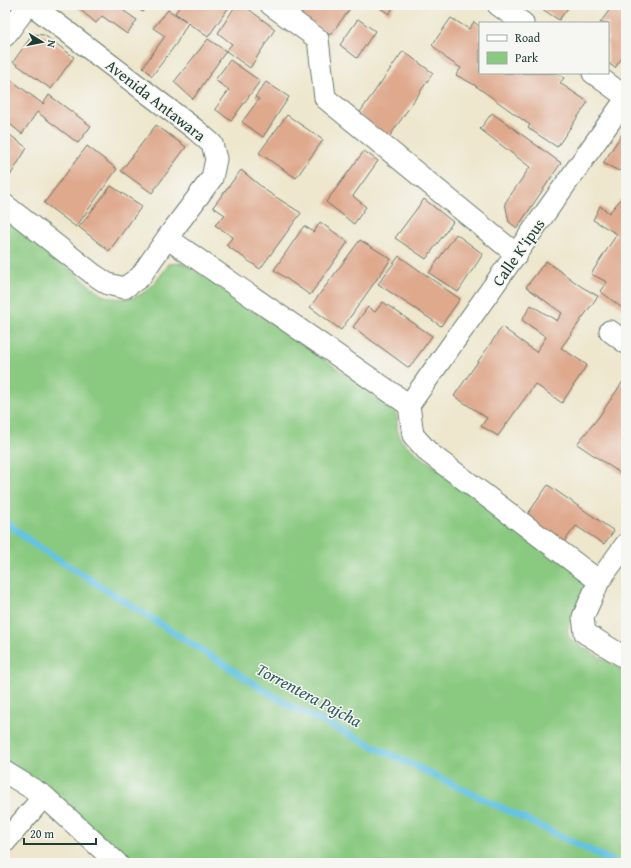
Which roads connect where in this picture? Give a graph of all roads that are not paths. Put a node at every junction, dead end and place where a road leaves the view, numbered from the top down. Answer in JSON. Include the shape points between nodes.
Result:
{"nodes":[{"id":1,"x":28,"y":5,"type":"edge"},
{"id":2,"x":32,"y":5,"type":"edge"},
{"id":3,"x":271,"y":5,"type":"edge"},
{"id":4,"x":498,"y":5,"type":"edge"},
{"id":5,"x":522,"y":22,"type":"edge"},
{"id":6,"x":5,"y":36,"type":"edge"},
{"id":7,"x":593,"y":74,"type":"edge"},
{"id":8,"x":626,"y":98,"type":"edge"},
{"id":9,"x":5,"y":205,"type":"edge"},
{"id":10,"x":167,"y":238,"type":"junction"},
{"id":11,"x":517,"y":255,"type":"junction"},
{"id":12,"x":409,"y":405,"type":"junction"},
{"id":13,"x":626,"y":544,"type":"edge"},
{"id":14,"x":599,"y":581,"type":"junction"},
{"id":15,"x":626,"y":658,"type":"edge"},
{"id":16,"x":5,"y":772,"type":"edge"},
{"id":17,"x":44,"y":796,"type":"junction"},
{"id":18,"x":5,"y":842,"type":"edge"},
{"id":19,"x":117,"y":863,"type":"edge"}],
"edges":[{"from":1,"to":6,"type":"street"},
{"from":2,"to":10,"type":"street","name":"Avenida Antawara","via":[[212,144],[216,159],[212,178]]},
{"from":3,"to":11,"type":"street","via":[[318,39],[325,98]]},
{"from":4,"to":5,"type":"street"},
{"from":7,"to":8,"type":"street"},
{"from":8,"to":11,"type":"street","name":"Calle K'ipus"},
{"from":9,"to":10,"type":"street","name":"Avenida Antawara","via":[[93,274],[118,287],[124,288],[140,277]]},
{"from":10,"to":12,"type":"street"},
{"from":11,"to":12,"type":"street","name":"Calle K'ipus"},
{"from":12,"to":14,"type":"street","via":[[413,435],[429,453]]},
{"from":13,"to":14,"type":"street"},
{"from":14,"to":15,"type":"street","via":[[583,617],[585,633]]},
{"from":16,"to":17,"type":"street"},
{"from":17,"to":18,"type":"street"},
{"from":17,"to":19,"type":"street"}]}
